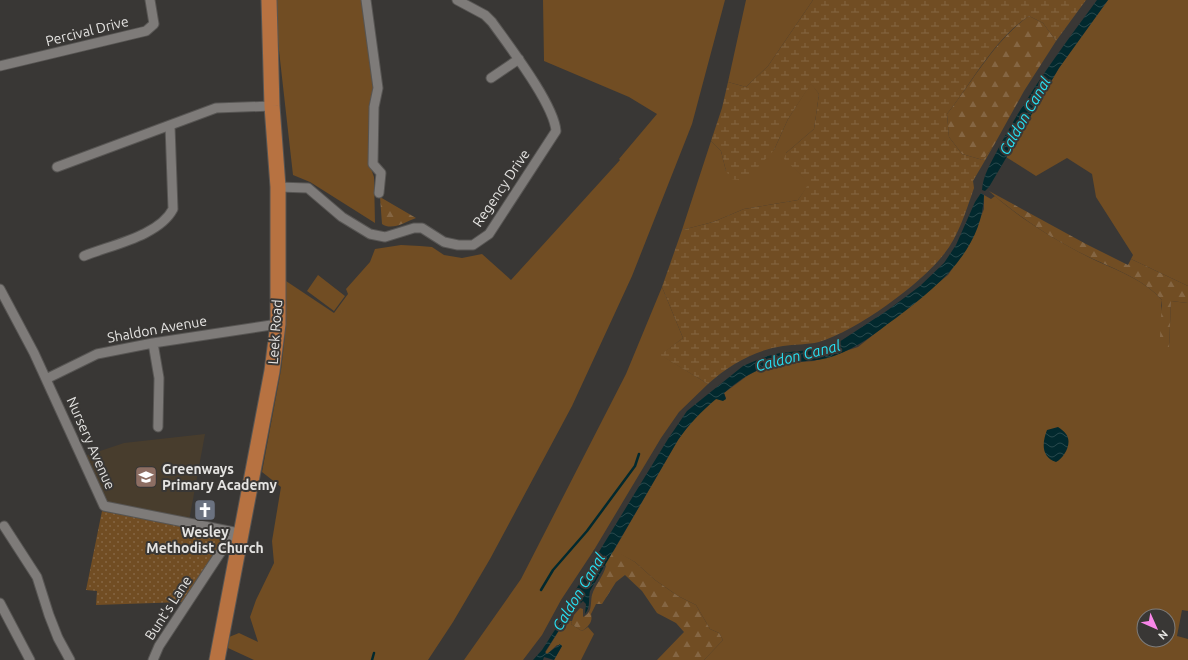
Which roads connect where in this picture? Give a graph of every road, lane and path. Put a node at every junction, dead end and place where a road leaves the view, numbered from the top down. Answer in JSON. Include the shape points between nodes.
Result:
{"nodes":[{"id":1,"x":150,"y":0,"type":"edge"},
{"id":2,"x":269,"y":0,"type":"edge"},
{"id":3,"x":366,"y":0,"type":"edge"},
{"id":4,"x":457,"y":0,"type":"edge"},
{"id":5,"x":519,"y":59,"type":"junction"},
{"id":6,"x":0,"y":66,"type":"edge"},
{"id":7,"x":491,"y":78,"type":"dead end"},
{"id":8,"x":272,"y":106,"type":"junction"},
{"id":9,"x":170,"y":126,"type":"junction"},
{"id":10,"x":57,"y":167,"type":"dead end"},
{"id":11,"x":278,"y":187,"type":"junction"},
{"id":12,"x":379,"y":193,"type":"dead end"},
{"id":13,"x":84,"y":256,"type":"dead end"},
{"id":14,"x":0,"y":289,"type":"edge"},
{"id":15,"x":278,"y":324,"type":"junction"},
{"id":16,"x":153,"y":343,"type":"junction"},
{"id":17,"x":46,"y":379,"type":"junction"},
{"id":18,"x":158,"y":427,"type":"dead end"},
{"id":19,"x":4,"y":526,"type":"dead end"},
{"id":20,"x":237,"y":533,"type":"junction"},
{"id":21,"x":0,"y":603,"type":"edge"},
{"id":22,"x":30,"y":660,"type":"edge"},
{"id":23,"x":70,"y":660,"type":"edge"},
{"id":24,"x":153,"y":660,"type":"edge"},
{"id":25,"x":217,"y":660,"type":"edge"}],
"edges":[{"from":1,"to":6,"type":"street","name":"Percival Drive","via":[[154,24],[146,31]]},
{"from":2,"to":8,"type":"highway","name":"Leek Road"},
{"from":3,"to":12,"type":"street","via":[[378,88],[374,107],[373,164],[381,173]]},
{"from":4,"to":5,"type":"street","name":"Regency Drive","via":[[485,15]]},
{"from":5,"to":7,"type":"street"},
{"from":5,"to":11,"type":"street","name":"Regency Drive","via":[[555,122],[556,131],[489,234],[473,245],[444,242],[422,228],[385,237],[370,234],[342,216],[308,188]]},
{"from":8,"to":9,"type":"street","via":[[216,108]]},
{"from":8,"to":11,"type":"highway","name":"Leek Road"},
{"from":9,"to":10,"type":"street"},
{"from":9,"to":13,"type":"street","via":[[172,208],[169,216],[152,230]]},
{"from":11,"to":15,"type":"highway","name":"Leek Road"},
{"from":14,"to":17,"type":"street","name":"Nursery Avenue"},
{"from":15,"to":16,"type":"street","name":"Shaldon Avenue"},
{"from":15,"to":20,"type":"highway","name":"Leek Road","via":[[272,371]]},
{"from":16,"to":17,"type":"street","name":"Shaldon Avenue","via":[[97,354]]},
{"from":16,"to":18,"type":"street","via":[[159,378]]},
{"from":17,"to":20,"type":"street","name":"Nursery Avenue","via":[[104,506]]},
{"from":19,"to":23,"type":"street","via":[[37,577],[48,615]]},
{"from":20,"to":24,"type":"street","name":"Bunt's Lane","via":[[159,646]]},
{"from":20,"to":25,"type":"highway","name":"Leek Road"},
{"from":21,"to":22,"type":"street"}]}
